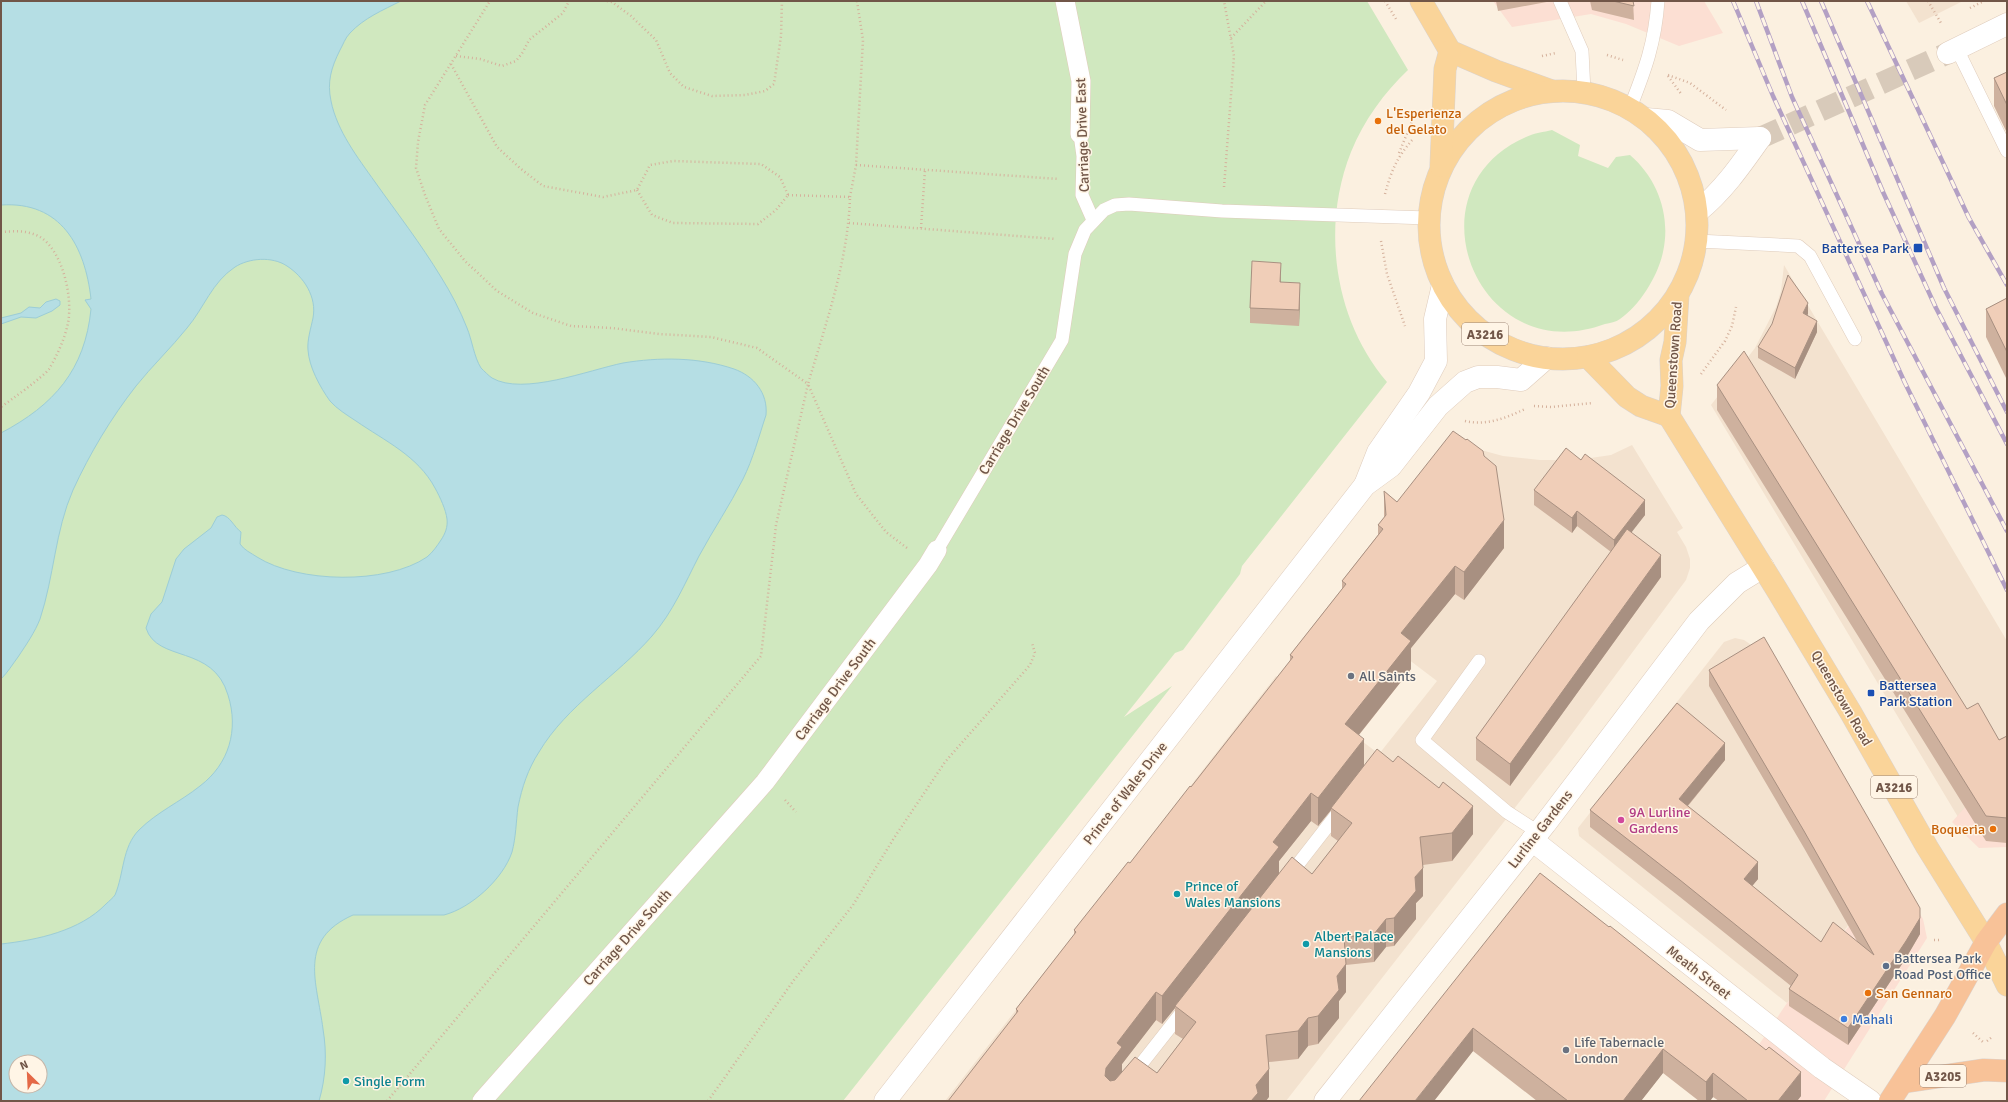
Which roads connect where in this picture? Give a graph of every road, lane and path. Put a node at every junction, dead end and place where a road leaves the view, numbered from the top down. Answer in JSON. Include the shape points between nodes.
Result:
{"nodes":[{"id":1,"x":490,"y":1,"type":"edge"},
{"id":2,"x":569,"y":1,"type":"edge"},
{"id":3,"x":607,"y":1,"type":"edge"},
{"id":4,"x":782,"y":1,"type":"edge"},
{"id":5,"x":856,"y":1,"type":"edge"},
{"id":6,"x":1065,"y":1,"type":"edge"},
{"id":7,"x":1224,"y":1,"type":"edge"},
{"id":8,"x":1266,"y":1,"type":"edge"},
{"id":9,"x":1421,"y":1,"type":"edge"},
{"id":10,"x":1560,"y":1,"type":"edge"},
{"id":11,"x":1658,"y":1,"type":"edge"},
{"id":12,"x":1928,"y":1,"type":"edge"},
{"id":13,"x":1941,"y":23,"type":"dead end"},
{"id":14,"x":2007,"y":24,"type":"edge"},
{"id":15,"x":1231,"y":38,"type":"junction"},
{"id":16,"x":1450,"y":51,"type":"junction"},
{"id":17,"x":1952,"y":51,"type":"joint"},
{"id":18,"x":1582,"y":52,"type":"junction"},
{"id":19,"x":456,"y":56,"type":"junction"},
{"id":20,"x":1535,"y":57,"type":"dead end"},
{"id":21,"x":451,"y":64,"type":"junction"},
{"id":22,"x":1647,"y":66,"type":"junction"},
{"id":23,"x":1552,"y":91,"type":"junction"},
{"id":24,"x":1584,"y":92,"type":"junction"},
{"id":25,"x":1416,"y":114,"type":"dead end"},
{"id":26,"x":1638,"y":114,"type":"junction"},
{"id":27,"x":1080,"y":134,"type":"joint"},
{"id":28,"x":1760,"y":138,"type":"junction"},
{"id":29,"x":2007,"y":150,"type":"edge"},
{"id":30,"x":856,"y":165,"type":"junction"},
{"id":31,"x":1440,"y":169,"type":"junction"},
{"id":32,"x":925,"y":170,"type":"junction"},
{"id":33,"x":1082,"y":180,"type":"junction"},
{"id":34,"x":637,"y":190,"type":"junction"},
{"id":35,"x":788,"y":195,"type":"junction"},
{"id":36,"x":850,"y":197,"type":"junction"},
{"id":37,"x":1222,"y":211,"type":"junction"},
{"id":38,"x":1697,"y":212,"type":"junction"},
{"id":39,"x":1382,"y":216,"type":"junction"},
{"id":40,"x":1428,"y":218,"type":"junction"},
{"id":41,"x":1093,"y":220,"type":"junction"},
{"id":42,"x":849,"y":223,"type":"junction"},
{"id":43,"x":921,"y":228,"type":"junction"},
{"id":44,"x":1,"y":232,"type":"edge"},
{"id":45,"x":1080,"y":241,"type":"junction"},
{"id":46,"x":1697,"y":241,"type":"junction"},
{"id":47,"x":1443,"y":285,"type":"junction"},
{"id":48,"x":1678,"y":294,"type":"junction"},
{"id":49,"x":1736,"y":307,"type":"dead end"},
{"id":50,"x":1407,"y":328,"type":"dead end"},
{"id":51,"x":1855,"y":339,"type":"dead end"},
{"id":52,"x":1588,"y":357,"type":"junction"},
{"id":53,"x":1546,"y":358,"type":"junction"},
{"id":54,"x":1700,"y":377,"type":"dead end"},
{"id":55,"x":808,"y":384,"type":"junction"},
{"id":56,"x":1627,"y":397,"type":"junction"},
{"id":57,"x":1,"y":407,"type":"edge"},
{"id":58,"x":1668,"y":416,"type":"junction"},
{"id":59,"x":1462,"y":421,"type":"dead end"},
{"id":60,"x":1365,"y":485,"type":"junction"},
{"id":61,"x":933,"y":557,"type":"junction"},
{"id":62,"x":1763,"y":567,"type":"junction"},
{"id":63,"x":1032,"y":643,"type":"dead end"},
{"id":64,"x":1479,"y":661,"type":"dead end"},
{"id":65,"x":1350,"y":798,"type":"edge"},
{"id":66,"x":1535,"y":836,"type":"junction"},
{"id":67,"x":1282,"y":884,"type":"edge"},
{"id":68,"x":2007,"y":914,"type":"edge"},
{"id":69,"x":1934,"y":940,"type":"dead end"},
{"id":70,"x":1941,"y":940,"type":"dead end"},
{"id":71,"x":1986,"y":942,"type":"junction"},
{"id":72,"x":2007,"y":985,"type":"edge"},
{"id":73,"x":1907,"y":994,"type":"dead end"},
{"id":74,"x":1195,"y":996,"type":"edge"},
{"id":75,"x":1915,"y":997,"type":"dead end"},
{"id":76,"x":1973,"y":1033,"type":"dead end"},
{"id":77,"x":1985,"y":1044,"type":"dead end"},
{"id":78,"x":2007,"y":1071,"type":"edge"},
{"id":79,"x":1903,"y":1082,"type":"junction"},
{"id":80,"x":387,"y":1101,"type":"edge"},
{"id":81,"x":482,"y":1101,"type":"edge"},
{"id":82,"x":708,"y":1101,"type":"edge"},
{"id":83,"x":885,"y":1101,"type":"edge"},
{"id":84,"x":1112,"y":1101,"type":"edge"},
{"id":85,"x":1325,"y":1101,"type":"edge"},
{"id":86,"x":1870,"y":1101,"type":"edge"},
{"id":87,"x":1890,"y":1101,"type":"edge"}],
"edges":[{"from":1,"to":19,"type":"path"},
{"from":2,"to":19,"type":"path","via":[[563,13],[529,40],[516,61],[502,66],[480,59]]},
{"from":3,"to":4,"type":"path","via":[[631,16],[656,40],[670,72],[684,87],[712,96],[745,95],[765,91],[774,84],[781,36]]},
{"from":5,"to":30,"type":"path","via":[[863,40]]},
{"from":6,"to":27,"type":"street","name":"Carriage Drive East","via":[[1081,81]]},
{"from":7,"to":15,"type":"path"},
{"from":8,"to":15,"type":"path"},
{"from":9,"to":16,"type":"main road"},
{"from":10,"to":18,"type":"lane"},
{"from":11,"to":22,"type":"lane","via":[[1656,26]]},
{"from":12,"to":13,"type":"path"},
{"from":14,"to":17,"type":"street"},
{"from":15,"to":37,"type":"path","via":[[1234,56]]},
{"from":16,"to":23,"type":"main road","number":"A3216"},
{"from":16,"to":31,"type":"main road","number":"A3216","via":[[1445,69]]},
{"from":17,"to":29,"type":"lane"},
{"from":18,"to":20,"type":"path","via":[[1566,51]]},
{"from":18,"to":22,"type":"path","via":[[1607,55]]},
{"from":18,"to":24,"type":"lane"},
{"from":19,"to":21,"type":"path"},
{"from":21,"to":34,"type":"path","via":[[497,147],[543,186],[603,197]]},
{"from":21,"to":55,"type":"path","via":[[425,106],[416,168],[439,229],[465,262],[497,291],[533,314],[571,326],[711,337],[757,348]]},
{"from":22,"to":26,"type":"lane"},
{"from":22,"to":28,"type":"path","via":[[1690,83]]},
{"from":23,"to":24,"type":"main road","number":"A3216"},
{"from":23,"to":31,"type":"main road","number":"A3216","via":[[1522,97],[1483,118],[1466,132]]},
{"from":24,"to":26,"type":"main road","number":"A3216","via":[[1600,96]]},
{"from":25,"to":39,"type":"path","via":[[1392,169],[1384,195]]},
{"from":26,"to":28,"type":"street","via":[[1668,120],[1700,140]]},
{"from":26,"to":38,"type":"main road","number":"A3216","via":[[1662,134],[1679,157],[1693,191]]},
{"from":27,"to":33,"type":"lane","name":"Carriage Drive East"},
{"from":28,"to":38,"type":"street","via":[[1726,184]]},
{"from":30,"to":32,"type":"path"},
{"from":30,"to":36,"type":"path"},
{"from":31,"to":40,"type":"main road","number":"A3216","via":[[1430,201]]},
{"from":32,"to":33,"type":"path"},
{"from":32,"to":43,"type":"path"},
{"from":33,"to":41,"type":"lane","name":"Carriage Drive East","via":[[1082,195]]},
{"from":34,"to":35,"type":"path","via":[[652,215],[673,223],[758,224],[776,210]]},
{"from":34,"to":35,"type":"path","via":[[650,165],[673,161],[761,164],[780,177]]},
{"from":35,"to":36,"type":"path"},
{"from":36,"to":42,"type":"path"},
{"from":37,"to":39,"type":"lane"},
{"from":37,"to":41,"type":"lane","via":[[1129,204],[1116,205],[1104,210]]},
{"from":38,"to":46,"type":"main road","number":"A3216"},
{"from":39,"to":40,"type":"lane"},
{"from":39,"to":50,"type":"path","via":[[1382,250],[1386,274]]},
{"from":40,"to":47,"type":"main road","number":"A3216","via":[[1434,264]]},
{"from":41,"to":45,"type":"lane","name":"Carriage Drive South"},
{"from":42,"to":43,"type":"path"},
{"from":42,"to":55,"type":"path","via":[[834,299]]},
{"from":43,"to":45,"type":"path"},
{"from":44,"to":57,"type":"path","via":[[22,231],[40,237],[52,248],[68,286],[68,323],[60,349],[48,370]]},
{"from":45,"to":61,"type":"lane","name":"Carriage Drive South","via":[[1075,254],[1062,340]]},
{"from":46,"to":48,"type":"main road","number":"A3216","via":[[1690,268]]},
{"from":46,"to":51,"type":"lane","via":[[1798,246],[1810,256]]},
{"from":47,"to":53,"type":"main road","number":"A3216","via":[[1464,315],[1485,334],[1504,346]]},
{"from":47,"to":60,"type":"street","name":"Prince of Wales Drive","via":[[1435,319],[1436,361],[1419,393],[1378,452]]},
{"from":48,"to":52,"type":"main road","number":"A3216","via":[[1649,328],[1610,351]]},
{"from":48,"to":58,"type":"main road","name":"Queenstown Road","number":"A3216"},
{"from":49,"to":54,"type":"path","via":[[1732,326],[1725,341]]},
{"from":52,"to":53,"type":"main road","number":"A3216"},
{"from":52,"to":56,"type":"main road","name":"Queenstown Road"},
{"from":53,"to":60,"type":"street","name":"Prince of Wales Drive","via":[[1521,380],[1478,377],[1465,382],[1438,406],[1391,466]]},
{"from":55,"to":61,"type":"path","via":[[856,494],[886,532]]},
{"from":55,"to":80,"type":"path","via":[[776,524],[761,656]]},
{"from":56,"to":58,"type":"main road","name":"Queenstown Road","via":[[1641,406]]},
{"from":56,"to":59,"type":"path","via":[[1551,407],[1533,406],[1504,419],[1475,424]]},
{"from":58,"to":62,"type":"main road","name":"Queenstown Road","number":"A3216"},
{"from":60,"to":83,"type":"street","name":"Prince of Wales Drive"},
{"from":61,"to":81,"type":"street","name":"Carriage Drive South","via":[[765,782]]},
{"from":62,"to":66,"type":"street","name":"Lurline Gardens","via":[[1737,583],[1699,621]]},
{"from":62,"to":71,"type":"main road","name":"Queenstown Road","number":"A3216","via":[[1852,713],[1936,862]]},
{"from":63,"to":82,"type":"path","via":[[1035,653],[1030,665],[945,762],[853,905],[794,980]]},
{"from":64,"to":66,"type":"lane","via":[[1422,740]]},
{"from":65,"to":67,"type":"lane"},
{"from":66,"to":85,"type":"street","name":"Lurline Gardens"},
{"from":66,"to":86,"type":"street","name":"Meath Street","via":[[1822,1068]]},
{"from":68,"to":71,"type":"highway","number":"A3205"},
{"from":69,"to":70,"type":"path"},
{"from":71,"to":72,"type":"main road","name":"Queenstown Road","number":"A3216"},
{"from":71,"to":79,"type":"highway","number":"A3205","via":[[1945,1016]]},
{"from":73,"to":75,"type":"path"},
{"from":74,"to":84,"type":"lane"},
{"from":76,"to":77,"type":"path"},
{"from":78,"to":79,"type":"highway","number":"A3205","via":[[1984,1070]]},
{"from":79,"to":87,"type":"highway","number":"A3205"}]}
